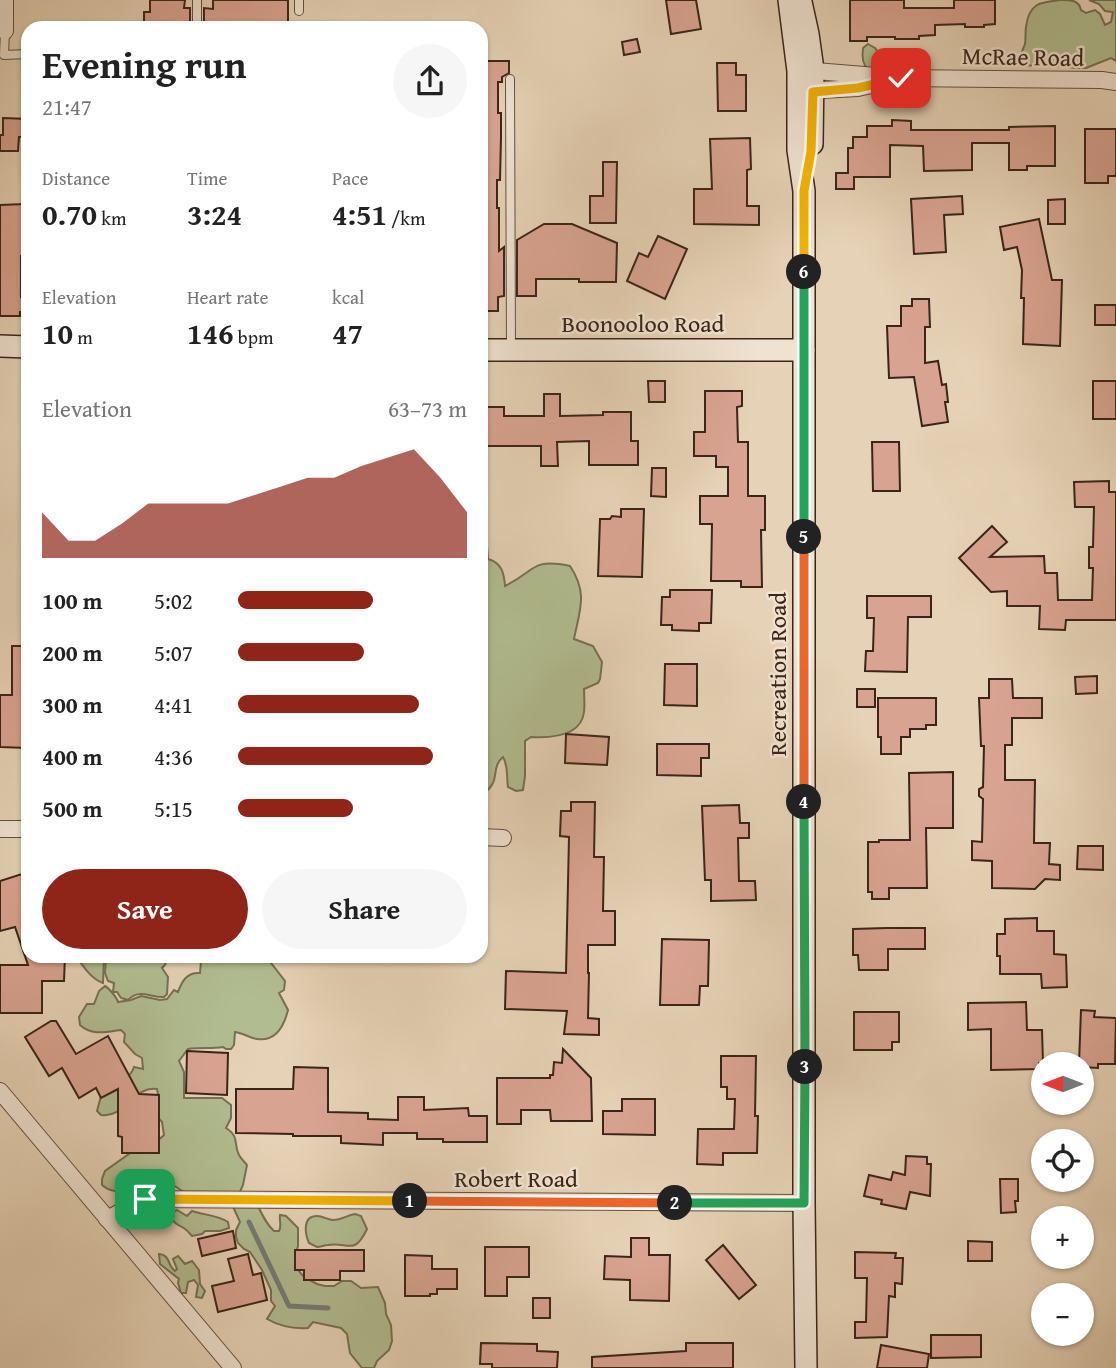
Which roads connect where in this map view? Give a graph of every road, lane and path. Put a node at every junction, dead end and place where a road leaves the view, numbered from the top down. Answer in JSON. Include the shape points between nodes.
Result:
{"nodes":[{"id":1,"x":5,"y":0,"type":"edge"},
{"id":2,"x":197,"y":0,"type":"edge"},
{"id":3,"x":299,"y":0,"type":"edge"},
{"id":4,"x":789,"y":0,"type":"edge"},
{"id":5,"x":801,"y":0,"type":"edge"},
{"id":6,"x":299,"y":11,"type":"dead end"},
{"id":7,"x":197,"y":21,"type":"edge"},
{"id":8,"x":5,"y":30,"type":"joint"},
{"id":9,"x":21,"y":54,"type":"edge"},
{"id":10,"x":510,"y":79,"type":"dead end"},
{"id":11,"x":1111,"y":80,"type":"edge"},
{"id":12,"x":805,"y":81,"type":"junction"},
{"id":13,"x":0,"y":346,"type":"edge"},
{"id":14,"x":21,"y":347,"type":"edge"},
{"id":15,"x":488,"y":350,"type":"edge"},
{"id":16,"x":511,"y":350,"type":"junction"},
{"id":17,"x":804,"y":351,"type":"junction"},
{"id":18,"x":0,"y":829,"type":"edge"},
{"id":19,"x":21,"y":829,"type":"edge"},
{"id":20,"x":488,"y":837,"type":"edge"},
{"id":21,"x":503,"y":838,"type":"dead end"},
{"id":22,"x":0,"y":1091,"type":"edge"},
{"id":23,"x":804,"y":1203,"type":"junction"},
{"id":24,"x":107,"y":1219,"type":"junction"},
{"id":25,"x":233,"y":1368,"type":"edge"},
{"id":26,"x":806,"y":1368,"type":"edge"}],
"edges":[{"from":1,"to":8,"type":"street"},
{"from":2,"to":7,"type":"lane"},
{"from":3,"to":6,"type":"lane"},
{"from":4,"to":12,"type":"street","name":"Recreation Road"},
{"from":5,"to":12,"type":"street","name":"Recreation Road","via":[[808,34]]},
{"from":8,"to":9,"type":"lane","via":[[4,55]]},
{"from":10,"to":16,"type":"lane"},
{"from":11,"to":12,"type":"street","name":"McRae Road"},
{"from":12,"to":17,"type":"street","name":"Recreation Road","via":[[798,150],[804,191]]},
{"from":13,"to":14,"type":"street"},
{"from":15,"to":16,"type":"street","name":"Boonooloo Road"},
{"from":16,"to":17,"type":"street","name":"Boonooloo Road"},
{"from":17,"to":23,"type":"street","name":"Recreation Road"},
{"from":18,"to":19,"type":"street"},
{"from":20,"to":21,"type":"street"},
{"from":22,"to":24,"type":"street"},
{"from":23,"to":24,"type":"street","name":"Robert Road","via":[[145,1199]]},
{"from":23,"to":26,"type":"street","name":"Recreation Road"},
{"from":24,"to":25,"type":"street"}]}
